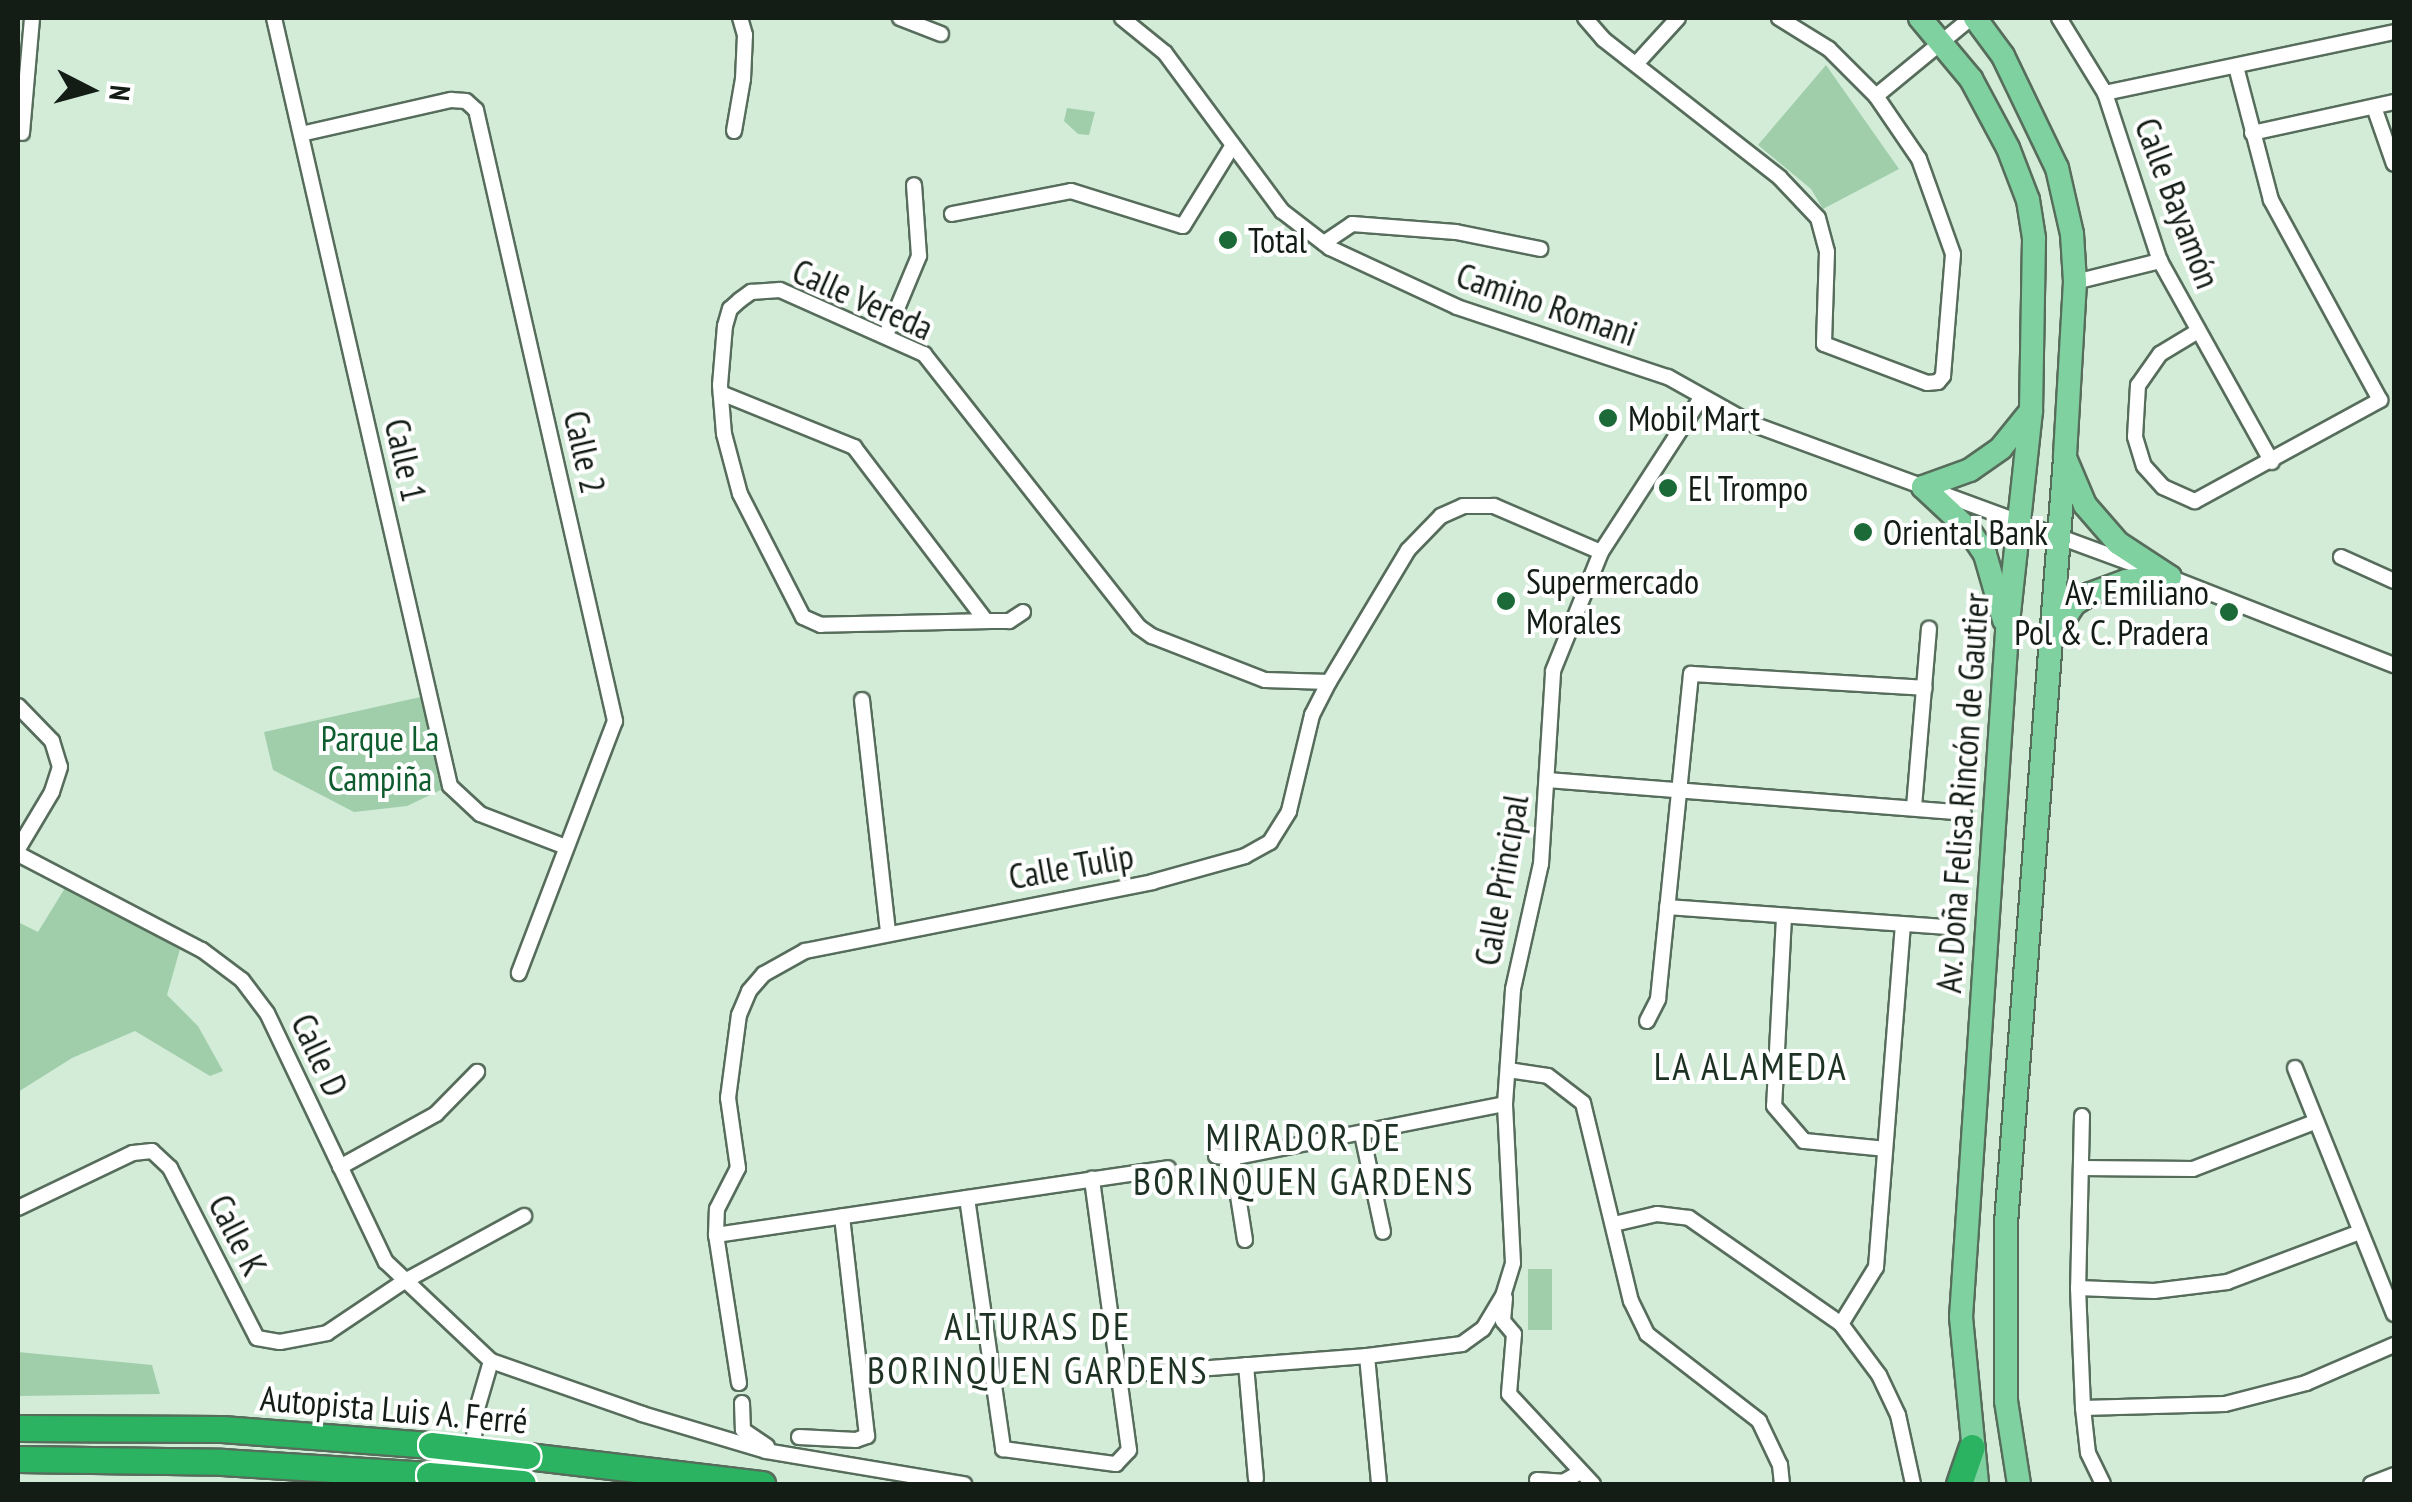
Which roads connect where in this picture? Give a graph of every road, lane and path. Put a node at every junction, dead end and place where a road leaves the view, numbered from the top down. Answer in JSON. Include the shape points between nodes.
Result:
{"nodes":[{"id":1,"x":32,"y":18,"type":"edge"},
{"id":2,"x":274,"y":18,"type":"edge"},
{"id":3,"x":740,"y":18,"type":"edge"},
{"id":4,"x":900,"y":18,"type":"edge"},
{"id":5,"x":1122,"y":18,"type":"edge"},
{"id":6,"x":1586,"y":18,"type":"edge"},
{"id":7,"x":1678,"y":18,"type":"edge"},
{"id":8,"x":1779,"y":18,"type":"edge"},
{"id":9,"x":1920,"y":18,"type":"edge"},
{"id":10,"x":1973,"y":18,"type":"edge"},
{"id":11,"x":2059,"y":18,"type":"edge"},
{"id":12,"x":2394,"y":32,"type":"edge"},
{"id":13,"x":941,"y":34,"type":"dead end"},
{"id":14,"x":1941,"y":42,"type":"junction"},
{"id":15,"x":1636,"y":64,"type":"junction"},
{"id":16,"x":2236,"y":67,"type":"junction"},
{"id":17,"x":2105,"y":93,"type":"junction"},
{"id":18,"x":1876,"y":96,"type":"junction"},
{"id":19,"x":2394,"y":102,"type":"edge"},
{"id":20,"x":2374,"y":107,"type":"junction"},
{"id":21,"x":734,"y":130,"type":"dead end"},
{"id":22,"x":22,"y":133,"type":"dead end"},
{"id":23,"x":301,"y":134,"type":"junction"},
{"id":24,"x":2252,"y":134,"type":"junction"},
{"id":25,"x":1233,"y":145,"type":"junction"},
{"id":26,"x":2394,"y":164,"type":"edge"},
{"id":27,"x":914,"y":185,"type":"dead end"},
{"id":28,"x":952,"y":214,"type":"dead end"},
{"id":29,"x":1324,"y":243,"type":"junction"},
{"id":30,"x":1540,"y":249,"type":"dead end"},
{"id":31,"x":2160,"y":261,"type":"junction"},
{"id":32,"x":2075,"y":282,"type":"junction"},
{"id":33,"x":2198,"y":331,"type":"junction"},
{"id":34,"x":886,"y":334,"type":"junction"},
{"id":35,"x":721,"y":392,"type":"junction"},
{"id":36,"x":1701,"y":398,"type":"junction"},
{"id":37,"x":2030,"y":411,"type":"junction"},
{"id":38,"x":2066,"y":458,"type":"junction"},
{"id":39,"x":2272,"y":462,"type":"junction"},
{"id":40,"x":1923,"y":487,"type":"junction"},
{"id":41,"x":2037,"y":529,"type":"junction"},
{"id":42,"x":1602,"y":552,"type":"junction"},
{"id":43,"x":2341,"y":557,"type":"dead end"},
{"id":44,"x":2170,"y":577,"type":"junction"},
{"id":45,"x":2394,"y":581,"type":"edge"},
{"id":46,"x":1022,"y":612,"type":"dead end"},
{"id":47,"x":986,"y":621,"type":"junction"},
{"id":48,"x":1929,"y":629,"type":"dead end"},
{"id":49,"x":2007,"y":632,"type":"junction"},
{"id":50,"x":2050,"y":652,"type":"junction"},
{"id":51,"x":2393,"y":660,"type":"edge"},
{"id":52,"x":1329,"y":682,"type":"junction"},
{"id":53,"x":1925,"y":688,"type":"junction"},
{"id":54,"x":862,"y":700,"type":"dead end"},
{"id":55,"x":18,"y":706,"type":"edge"},
{"id":56,"x":1548,"y":780,"type":"junction"},
{"id":57,"x":1676,"y":789,"type":"junction"},
{"id":58,"x":1914,"y":807,"type":"junction"},
{"id":59,"x":1964,"y":813,"type":"dead end"},
{"id":60,"x":566,"y":847,"type":"junction"},
{"id":61,"x":18,"y":852,"type":"edge"},
{"id":62,"x":1667,"y":907,"type":"junction"},
{"id":63,"x":1784,"y":917,"type":"junction"},
{"id":64,"x":1903,"y":925,"type":"junction"},
{"id":65,"x":1958,"y":928,"type":"dead end"},
{"id":66,"x":888,"y":932,"type":"junction"},
{"id":67,"x":518,"y":973,"type":"dead end"},
{"id":68,"x":1647,"y":1022,"type":"dead end"},
{"id":69,"x":2294,"y":1068,"type":"dead end"},
{"id":70,"x":1508,"y":1070,"type":"junction"},
{"id":71,"x":477,"y":1072,"type":"dead end"},
{"id":72,"x":1505,"y":1104,"type":"junction"},
{"id":73,"x":2082,"y":1116,"type":"dead end"},
{"id":74,"x":2315,"y":1122,"type":"junction"},
{"id":75,"x":1362,"y":1134,"type":"junction"},
{"id":76,"x":1885,"y":1149,"type":"junction"},
{"id":77,"x":1216,"y":1156,"type":"dead end"},
{"id":78,"x":1232,"y":1158,"type":"junction"},
{"id":79,"x":340,"y":1167,"type":"junction"},
{"id":80,"x":1168,"y":1168,"type":"dead end"},
{"id":81,"x":2080,"y":1168,"type":"junction"},
{"id":82,"x":1092,"y":1180,"type":"junction"},
{"id":83,"x":967,"y":1198,"type":"junction"},
{"id":84,"x":18,"y":1208,"type":"edge"},
{"id":85,"x":524,"y":1216,"type":"dead end"},
{"id":86,"x":842,"y":1216,"type":"junction"},
{"id":87,"x":1614,"y":1224,"type":"junction"},
{"id":88,"x":1383,"y":1232,"type":"dead end"},
{"id":89,"x":2360,"y":1232,"type":"junction"},
{"id":90,"x":716,"y":1235,"type":"junction"},
{"id":91,"x":1245,"y":1240,"type":"dead end"},
{"id":92,"x":404,"y":1282,"type":"junction"},
{"id":93,"x":1507,"y":1282,"type":"junction"},
{"id":94,"x":2078,"y":1288,"type":"junction"},
{"id":95,"x":2394,"y":1314,"type":"edge"},
{"id":96,"x":1840,"y":1324,"type":"junction"},
{"id":97,"x":2394,"y":1345,"type":"edge"},
{"id":98,"x":1367,"y":1356,"type":"junction"},
{"id":99,"x":491,"y":1361,"type":"junction"},
{"id":100,"x":1246,"y":1365,"type":"junction"},
{"id":101,"x":1119,"y":1375,"type":"junction"},
{"id":102,"x":739,"y":1383,"type":"dead end"},
{"id":103,"x":742,"y":1403,"type":"dead end"},
{"id":104,"x":2083,"y":1408,"type":"junction"},
{"id":105,"x":18,"y":1428,"type":"edge"},
{"id":106,"x":799,"y":1437,"type":"dead end"},
{"id":107,"x":1972,"y":1447,"type":"junction"},
{"id":108,"x":776,"y":1452,"type":"junction"},
{"id":109,"x":18,"y":1459,"type":"edge"},
{"id":110,"x":1580,"y":1472,"type":"junction"},
{"id":111,"x":2394,"y":1475,"type":"edge"},
{"id":112,"x":1256,"y":1479,"type":"dead end"},
{"id":113,"x":1537,"y":1480,"type":"dead end"},
{"id":114,"x":469,"y":1484,"type":"edge"},
{"id":115,"x":534,"y":1484,"type":"edge"},
{"id":116,"x":762,"y":1484,"type":"edge"},
{"id":117,"x":964,"y":1484,"type":"edge"},
{"id":118,"x":1378,"y":1484,"type":"edge"},
{"id":119,"x":1593,"y":1484,"type":"edge"},
{"id":120,"x":1782,"y":1484,"type":"edge"},
{"id":121,"x":1913,"y":1484,"type":"edge"},
{"id":122,"x":1959,"y":1484,"type":"edge"},
{"id":123,"x":1977,"y":1484,"type":"edge"},
{"id":124,"x":2019,"y":1484,"type":"edge"},
{"id":125,"x":2103,"y":1484,"type":"edge"},
{"id":126,"x":2371,"y":1484,"type":"edge"}],
"edges":[{"from":1,"to":22,"type":"street"},
{"from":2,"to":23,"type":"street","name":"Calle 1"},
{"from":3,"to":21,"type":"street","via":[[743,78]]},
{"from":4,"to":13,"type":"street"},
{"from":5,"to":25,"type":"street","name":"Camino Romani","via":[[1165,53]]},
{"from":6,"to":15,"type":"street"},
{"from":7,"to":15,"type":"street"},
{"from":8,"to":18,"type":"street","via":[[1830,49]]},
{"from":9,"to":14,"type":"main road","name":"Av. Doña Felisa Rincón de Gautier"},
{"from":10,"to":14,"type":"street"},
{"from":10,"to":32,"type":"main road","name":"Av. Doña Felisa Rincón de Gautier","via":[[2003,56],[2057,168]]},
{"from":11,"to":17,"type":"street","name":"Calle Bayamón"},
{"from":12,"to":16,"type":"street"},
{"from":14,"to":18,"type":"street"},
{"from":14,"to":37,"type":"main road","name":"Av. Doña Felisa Rincón de Gautier","via":[[1971,79],[2028,200],[2036,284]]},
{"from":15,"to":18,"type":"street","via":[[1780,178],[1818,218],[1828,252],[1824,344],[1927,384],[1943,376],[1953,254],[1920,159]]},
{"from":16,"to":17,"type":"street"},
{"from":16,"to":24,"type":"street"},
{"from":17,"to":31,"type":"street","name":"Calle Bayamón"},
{"from":19,"to":20,"type":"street"},
{"from":20,"to":24,"type":"street"},
{"from":20,"to":26,"type":"street"},
{"from":23,"to":60,"type":"street","name":"Calle 1","via":[[450,786],[480,814]]},
{"from":23,"to":60,"type":"street","name":"Calle 2","via":[[451,100],[476,110],[615,721]]},
{"from":24,"to":39,"type":"street","via":[[2270,200],[2380,400]]},
{"from":25,"to":28,"type":"street","via":[[1184,226],[1071,190]]},
{"from":25,"to":29,"type":"street","name":"Camino Romani","via":[[1282,211]]},
{"from":27,"to":34,"type":"street","via":[[918,256]]},
{"from":29,"to":30,"type":"street","via":[[1352,224],[1456,232]]},
{"from":29,"to":36,"type":"street","name":"Camino Romani","via":[[1458,308],[1668,377]]},
{"from":31,"to":32,"type":"street"},
{"from":31,"to":33,"type":"street","name":"Calle Bayamón"},
{"from":32,"to":38,"type":"main road","name":"Av. Doña Felisa Rincón de Gautier"},
{"from":33,"to":39,"type":"street","name":"Calle Bayamón"},
{"from":33,"to":39,"type":"street","via":[[2160,354],[2138,385],[2135,437],[2144,466],[2162,487],[2194,500]]},
{"from":34,"to":35,"type":"street","name":"Calle Vereda","via":[[780,290],[751,292],[730,309],[724,326]]},
{"from":34,"to":52,"type":"street","name":"Calle Vereda","via":[[934,363],[1139,627],[1264,680]]},
{"from":35,"to":47,"type":"street","via":[[854,446]]},
{"from":35,"to":47,"type":"street","name":"Calle Vereda","via":[[740,494],[803,617],[821,625]]},
{"from":36,"to":40,"type":"street","name":"Camino Romani"},
{"from":36,"to":42,"type":"street","name":"Calle Principal"},
{"from":37,"to":40,"type":"main road","via":[[2001,448],[1970,470]]},
{"from":37,"to":41,"type":"main road","name":"Av. Doña Felisa Rincón de Gautier"},
{"from":38,"to":41,"type":"main road","name":"Av. Doña Felisa Rincón de Gautier"},
{"from":38,"to":44,"type":"main road","via":[[2085,505],[2118,543]]},
{"from":40,"to":41,"type":"street","name":"Camino Romani"},
{"from":40,"to":49,"type":"main road","via":[[1969,530],[1984,554]]},
{"from":41,"to":44,"type":"street","name":"Camino Romani"},
{"from":41,"to":49,"type":"main road","name":"Av. Doña Felisa Rincón de Gautier"},
{"from":41,"to":50,"type":"main road","name":"Av. Doña Felisa Rincón de Gautier"},
{"from":42,"to":52,"type":"street","name":"Calle Tulip","via":[[1494,506],[1464,506],[1441,516],[1408,550]]},
{"from":42,"to":56,"type":"street","name":"Calle Principal","via":[[1553,671]]},
{"from":43,"to":45,"type":"street"},
{"from":44,"to":50,"type":"main road","via":[[2126,582],[2074,604]]},
{"from":44,"to":51,"type":"street","name":"Camino Romani"},
{"from":46,"to":47,"type":"street","name":"Calle Vereda"},
{"from":48,"to":53,"type":"street"},
{"from":49,"to":107,"type":"main road","name":"Av. Doña Felisa Rincón de Gautier","via":[[1961,1316]]},
{"from":50,"to":124,"type":"main road","name":"Av. Doña Felisa Rincón de Gautier","via":[[2006,1223],[2006,1400]]},
{"from":52,"to":66,"type":"street","name":"Calle Tulip","via":[[1312,715],[1288,810],[1270,842],[1245,856],[1152,882]]},
{"from":53,"to":57,"type":"street","via":[[1691,674]]},
{"from":53,"to":58,"type":"street"},
{"from":54,"to":66,"type":"street"},
{"from":55,"to":61,"type":"street","via":[[52,741],[60,767]]},
{"from":56,"to":57,"type":"street"},
{"from":56,"to":70,"type":"street","name":"Calle Principal","via":[[1541,864],[1513,989]]},
{"from":57,"to":58,"type":"street"},
{"from":57,"to":62,"type":"street"},
{"from":58,"to":59,"type":"street"},
{"from":60,"to":67,"type":"street","name":"Calle 2"},
{"from":61,"to":79,"type":"street","name":"Calle D","via":[[202,950],[242,980],[267,1013]]},
{"from":62,"to":63,"type":"street"},
{"from":62,"to":68,"type":"street","via":[[1658,999]]},
{"from":63,"to":64,"type":"street"},
{"from":63,"to":76,"type":"street","via":[[1774,1106],[1804,1141]]},
{"from":64,"to":65,"type":"street"},
{"from":64,"to":76,"type":"street"},
{"from":66,"to":90,"type":"street","name":"Calle Tulip","via":[[805,951],[764,974],[749,991],[739,1014],[728,1098],[738,1168],[717,1209]]},
{"from":69,"to":74,"type":"street"},
{"from":70,"to":72,"type":"street","name":"Calle Principal"},
{"from":70,"to":87,"type":"street","via":[[1548,1076],[1583,1103]]},
{"from":71,"to":79,"type":"street","via":[[436,1114]]},
{"from":72,"to":75,"type":"street"},
{"from":72,"to":93,"type":"street","name":"Calle Principal","via":[[1513,1262]]},
{"from":73,"to":81,"type":"street"},
{"from":74,"to":81,"type":"street","via":[[2193,1169]]},
{"from":74,"to":89,"type":"street"},
{"from":75,"to":78,"type":"street"},
{"from":75,"to":88,"type":"street"},
{"from":76,"to":96,"type":"street","via":[[1876,1267]]},
{"from":77,"to":78,"type":"street"},
{"from":78,"to":91,"type":"street"},
{"from":79,"to":92,"type":"street","name":"Calle D","via":[[386,1262]]},
{"from":80,"to":82,"type":"street"},
{"from":81,"to":94,"type":"street"},
{"from":82,"to":83,"type":"street"},
{"from":82,"to":101,"type":"street"},
{"from":83,"to":86,"type":"street"},
{"from":83,"to":101,"type":"street","via":[[1004,1449],[1116,1464],[1129,1450]]},
{"from":84,"to":92,"type":"street","name":"Calle K","via":[[152,1150],[170,1168],[257,1338],[280,1342],[328,1334]]},
{"from":85,"to":92,"type":"street"},
{"from":86,"to":90,"type":"street"},
{"from":86,"to":106,"type":"street","via":[[867,1436]]},
{"from":87,"to":96,"type":"street","via":[[1657,1214],[1690,1218]]},
{"from":87,"to":120,"type":"street","via":[[1631,1302],[1647,1334],[1758,1421]]},
{"from":89,"to":94,"type":"street","via":[[2227,1282],[2154,1291]]},
{"from":89,"to":95,"type":"street"},
{"from":90,"to":102,"type":"street","name":"Calle Tulip"},
{"from":92,"to":99,"type":"street","name":"Calle D"},
{"from":93,"to":98,"type":"street","name":"Calle Principal","via":[[1483,1329],[1462,1344]]},
{"from":93,"to":110,"type":"street","via":[[1503,1320],[1514,1334],[1509,1394]]},
{"from":94,"to":104,"type":"street"},
{"from":96,"to":121,"type":"street","via":[[1879,1375],[1898,1415]]},
{"from":97,"to":104,"type":"street","via":[[2306,1383],[2225,1404]]},
{"from":98,"to":100,"type":"street"},
{"from":98,"to":118,"type":"street"},
{"from":99,"to":108,"type":"street"},
{"from":99,"to":114,"type":"street","via":[[477,1409]]},
{"from":100,"to":101,"type":"street"},
{"from":100,"to":112,"type":"street"},
{"from":103,"to":108,"type":"street","via":[[743,1430]]},
{"from":104,"to":125,"type":"street","via":[[2088,1453]]},
{"from":105,"to":116,"type":"highway","name":"Autopista Luis A. Ferré","bridge":true,"via":[[222,1429]]},
{"from":107,"to":122,"type":"highway"},
{"from":107,"to":123,"type":"main road","name":"Av. Doña Felisa Rincón de Gautier"},
{"from":108,"to":117,"type":"street"},
{"from":109,"to":115,"type":"highway","bridge":true,"via":[[222,1462]]},
{"from":110,"to":113,"type":"street","via":[[1564,1482]]},
{"from":110,"to":119,"type":"street"},
{"from":111,"to":126,"type":"street"}]}
